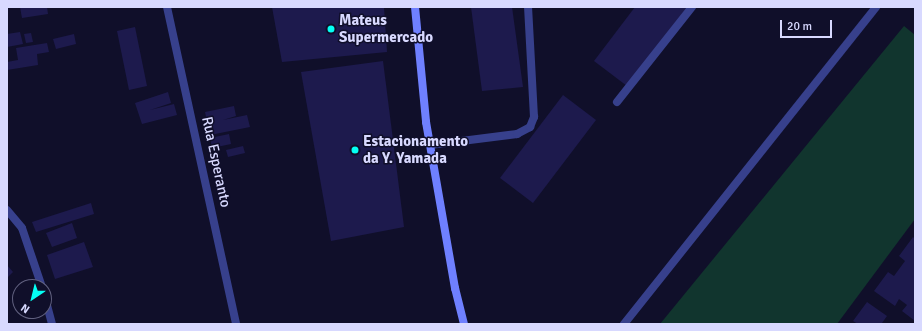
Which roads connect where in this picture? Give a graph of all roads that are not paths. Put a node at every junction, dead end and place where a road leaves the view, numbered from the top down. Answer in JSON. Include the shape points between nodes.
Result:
{"nodes":[{"id":1,"x":168,"y":7,"type":"edge"},
{"id":2,"x":415,"y":7,"type":"edge"},
{"id":3,"x":528,"y":7,"type":"edge"},
{"id":4,"x":692,"y":7,"type":"edge"},
{"id":5,"x":876,"y":7,"type":"edge"},
{"id":6,"x":617,"y":102,"type":"dead end"},
{"id":7,"x":430,"y":145,"type":"junction"},
{"id":8,"x":7,"y":210,"type":"edge"},
{"id":9,"x":39,"y":279,"type":"edge"},
{"id":10,"x":236,"y":324,"type":"edge"},
{"id":11,"x":464,"y":324,"type":"edge"},
{"id":12,"x":624,"y":324,"type":"edge"}],
"edges":[{"from":1,"to":10,"type":"street","name":"Rua Esperanto"},
{"from":2,"to":7,"type":"main road"},
{"from":3,"to":7,"type":"street","via":[[534,117],[530,127],[517,134]]},
{"from":4,"to":6,"type":"street"},
{"from":5,"to":12,"type":"street"},
{"from":7,"to":11,"type":"main road","via":[[454,288]]},
{"from":8,"to":9,"type":"street","via":[[22,228]]}]}
